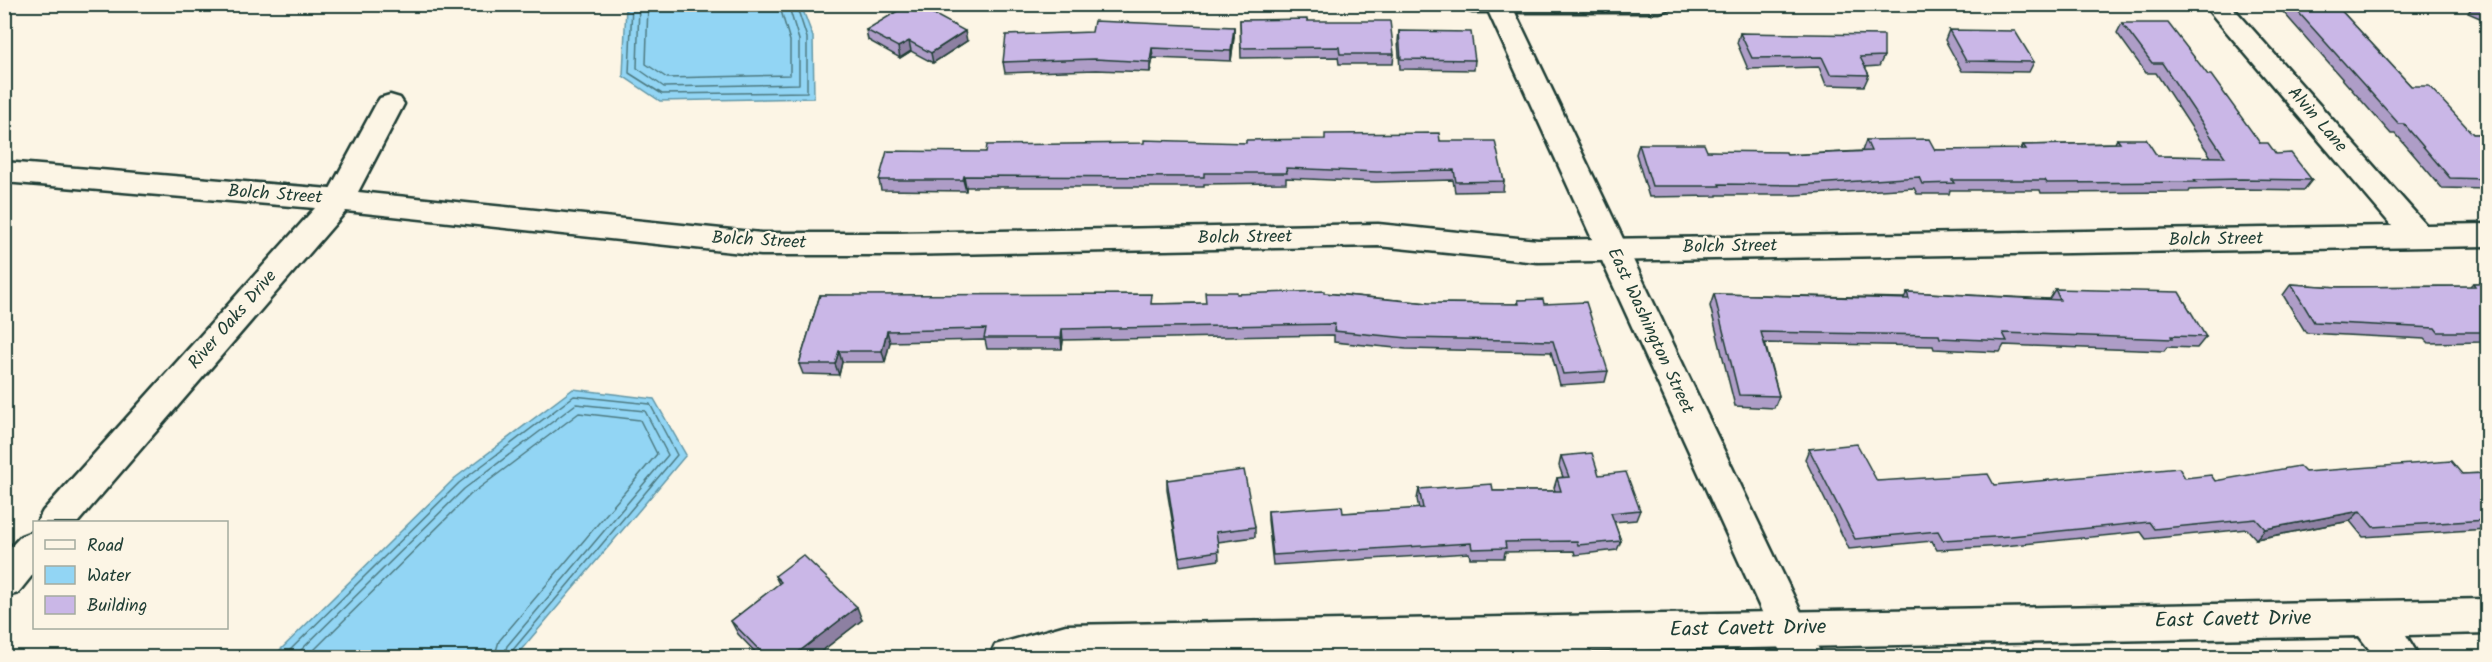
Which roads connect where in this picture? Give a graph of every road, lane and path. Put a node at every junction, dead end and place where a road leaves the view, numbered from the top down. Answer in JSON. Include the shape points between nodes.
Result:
{"nodes":[{"id":1,"x":1472,"y":4,"type":"edge"},
{"id":2,"x":1660,"y":4,"type":"edge"},
{"id":3,"x":2216,"y":4,"type":"edge"},
{"id":4,"x":1498,"y":5,"type":"edge"},
{"id":5,"x":390,"y":104,"type":"dead end"},
{"id":6,"x":4,"y":172,"type":"edge"},
{"id":7,"x":339,"y":200,"type":"junction"},
{"id":8,"x":2487,"y":235,"type":"edge"},
{"id":9,"x":2418,"y":236,"type":"junction"},
{"id":10,"x":1611,"y":249,"type":"junction"},
{"id":11,"x":57,"y":521,"type":"edge"},
{"id":12,"x":33,"y":548,"type":"edge"},
{"id":13,"x":4,"y":582,"type":"edge"},
{"id":14,"x":2487,"y":616,"type":"edge"},
{"id":15,"x":2368,"y":618,"type":"junction"},
{"id":16,"x":1796,"y":643,"type":"edge"},
{"id":17,"x":1207,"y":649,"type":"edge"},
{"id":18,"x":1010,"y":657,"type":"edge"},
{"id":19,"x":2400,"y":657,"type":"edge"}],
"edges":[{"from":1,"to":4,"type":"street"},
{"from":2,"to":4,"type":"street"},
{"from":3,"to":9,"type":"street","name":"Alvin Lane"},
{"from":4,"to":10,"type":"street","name":"East Washington Street"},
{"from":5,"to":7,"type":"street","name":"River Oaks Drive"},
{"from":6,"to":7,"type":"street","name":"Bolch Street"},
{"from":7,"to":10,"type":"street","name":"Bolch Street","via":[[761,244],[1378,235],[1538,251]]},
{"from":7,"to":11,"type":"street","name":"River Oaks Drive"},
{"from":8,"to":9,"type":"street","name":"Bolch Street"},
{"from":9,"to":10,"type":"street","name":"Bolch Street"},
{"from":10,"to":16,"type":"street","name":"East Washington Street"},
{"from":12,"to":13,"type":"street"},
{"from":14,"to":15,"type":"street","name":"East Cavett Drive"},
{"from":15,"to":16,"type":"street","name":"East Cavett Drive"},
{"from":15,"to":19,"type":"street"},
{"from":16,"to":17,"type":"street","name":"East Cavett Drive"},
{"from":17,"to":18,"type":"street","name":"East Cavett Drive","via":[[1066,643]]}]}
